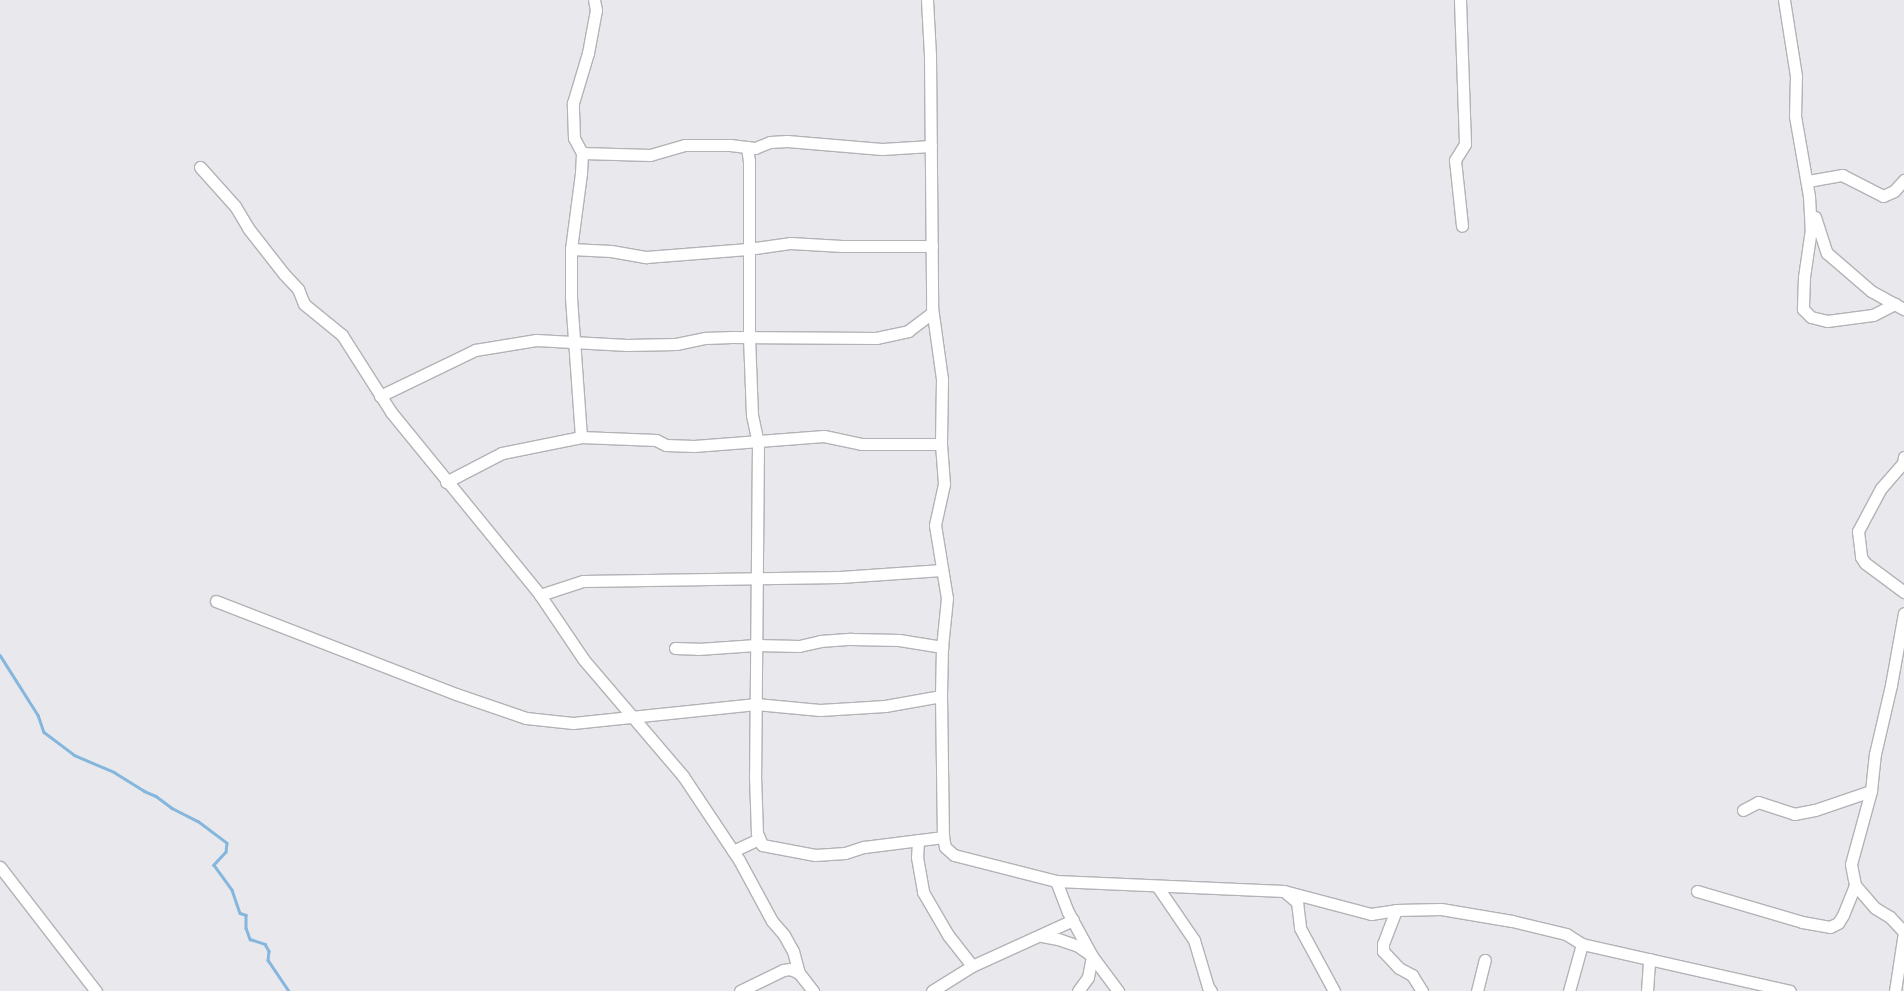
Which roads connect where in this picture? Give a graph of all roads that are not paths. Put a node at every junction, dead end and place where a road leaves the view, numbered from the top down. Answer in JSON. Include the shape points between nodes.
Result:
{"nodes":[{"id":1,"x":594,"y":0,"type":"edge"},
{"id":2,"x":927,"y":0,"type":"edge"},
{"id":3,"x":1460,"y":0,"type":"edge"},
{"id":4,"x":1784,"y":0,"type":"edge"},
{"id":5,"x":931,"y":146,"type":"junction"},
{"id":6,"x":747,"y":147,"type":"junction"},
{"id":7,"x":582,"y":153,"type":"junction"},
{"id":8,"x":200,"y":167,"type":"dead end"},
{"id":9,"x":1904,"y":180,"type":"edge"},
{"id":10,"x":1808,"y":181,"type":"junction"},
{"id":11,"x":1810,"y":196,"type":"junction"},
{"id":12,"x":1462,"y":226,"type":"dead end"},
{"id":13,"x":932,"y":246,"type":"junction"},
{"id":14,"x":571,"y":248,"type":"junction"},
{"id":15,"x":748,"y":249,"type":"junction"},
{"id":16,"x":1900,"y":307,"type":"edge"},
{"id":17,"x":932,"y":312,"type":"junction"},
{"id":18,"x":749,"y":337,"type":"junction"},
{"id":19,"x":574,"y":344,"type":"junction"},
{"id":20,"x":380,"y":396,"type":"junction"},
{"id":21,"x":580,"y":437,"type":"junction"},
{"id":22,"x":758,"y":442,"type":"junction"},
{"id":23,"x":941,"y":444,"type":"junction"},
{"id":24,"x":1904,"y":457,"type":"edge"},
{"id":25,"x":446,"y":482,"type":"junction"},
{"id":26,"x":942,"y":570,"type":"junction"},
{"id":27,"x":757,"y":578,"type":"junction"},
{"id":28,"x":1904,"y":592,"type":"edge"},
{"id":29,"x":540,"y":595,"type":"junction"},
{"id":30,"x":216,"y":601,"type":"dead end"},
{"id":31,"x":1904,"y":613,"type":"edge"},
{"id":32,"x":756,"y":645,"type":"junction"},
{"id":33,"x":942,"y":647,"type":"junction"},
{"id":34,"x":675,"y":648,"type":"dead end"},
{"id":35,"x":941,"y":696,"type":"junction"},
{"id":36,"x":756,"y":704,"type":"junction"},
{"id":37,"x":631,"y":716,"type":"junction"},
{"id":38,"x":1871,"y":791,"type":"junction"},
{"id":39,"x":1743,"y":810,"type":"dead end"},
{"id":40,"x":943,"y":837,"type":"junction"},
{"id":41,"x":759,"y":839,"type":"junction"},
{"id":42,"x":918,"y":840,"type":"junction"},
{"id":43,"x":733,"y":851,"type":"junction"},
{"id":44,"x":0,"y":867,"type":"edge"},
{"id":45,"x":1056,"y":880,"type":"junction"},
{"id":46,"x":1855,"y":885,"type":"junction"},
{"id":47,"x":1157,"y":886,"type":"junction"},
{"id":48,"x":1284,"y":891,"type":"junction"},
{"id":49,"x":1697,"y":891,"type":"dead end"},
{"id":50,"x":1396,"y":910,"type":"junction"},
{"id":51,"x":1072,"y":920,"type":"junction"},
{"id":52,"x":1904,"y":932,"type":"edge"},
{"id":53,"x":1042,"y":936,"type":"junction"},
{"id":54,"x":1582,"y":944,"type":"junction"},
{"id":55,"x":1092,"y":956,"type":"junction"},
{"id":56,"x":1649,"y":959,"type":"junction"},
{"id":57,"x":1485,"y":960,"type":"dead end"},
{"id":58,"x":972,"y":966,"type":"junction"},
{"id":59,"x":800,"y":973,"type":"junction"},
{"id":60,"x":96,"y":991,"type":"edge"},
{"id":61,"x":740,"y":991,"type":"edge"},
{"id":62,"x":813,"y":991,"type":"edge"},
{"id":63,"x":932,"y":991,"type":"edge"},
{"id":64,"x":1078,"y":991,"type":"edge"},
{"id":65,"x":1118,"y":991,"type":"edge"},
{"id":66,"x":1211,"y":991,"type":"edge"},
{"id":67,"x":1334,"y":991,"type":"edge"},
{"id":68,"x":1422,"y":991,"type":"edge"},
{"id":69,"x":1477,"y":991,"type":"edge"},
{"id":70,"x":1570,"y":991,"type":"edge"},
{"id":71,"x":1647,"y":991,"type":"edge"},
{"id":72,"x":1790,"y":991,"type":"edge"},
{"id":73,"x":1895,"y":991,"type":"edge"}],
"edges":[{"from":1,"to":7,"type":"street","via":[[596,10],[588,53],[573,103],[574,138]]},
{"from":2,"to":5,"type":"street"},
{"from":3,"to":12,"type":"street","via":[[1465,144],[1455,160]]},
{"from":4,"to":10,"type":"street","via":[[1796,76],[1795,116]]},
{"from":5,"to":6,"type":"street","via":[[882,149],[787,141]]},
{"from":5,"to":13,"type":"street"},
{"from":6,"to":7,"type":"street","via":[[686,146],[650,154]]},
{"from":6,"to":15,"type":"street"},
{"from":7,"to":14,"type":"street"},
{"from":8,"to":20,"type":"street","via":[[235,206],[248,228],[298,289],[304,304],[342,335]]},
{"from":9,"to":10,"type":"street","via":[[1894,191],[1883,196],[1842,175]]},
{"from":10,"to":11,"type":"street"},
{"from":11,"to":16,"type":"street","via":[[1827,253],[1871,291]]},
{"from":11,"to":16,"type":"street","via":[[1811,229],[1804,277],[1804,309],[1812,317],[1827,321],[1873,315]]},
{"from":13,"to":15,"type":"street","via":[[790,243]]},
{"from":13,"to":17,"type":"street"},
{"from":14,"to":15,"type":"street","via":[[646,257]]},
{"from":14,"to":19,"type":"street"},
{"from":15,"to":18,"type":"street"},
{"from":17,"to":18,"type":"street","via":[[908,331],[876,338]]},
{"from":17,"to":23,"type":"street","via":[[942,379]]},
{"from":18,"to":19,"type":"street","via":[[705,338],[676,344]]},
{"from":18,"to":22,"type":"street","via":[[752,416]]},
{"from":19,"to":20,"type":"street","via":[[536,340],[475,350]]},
{"from":19,"to":21,"type":"street"},
{"from":20,"to":25,"type":"street"},
{"from":21,"to":22,"type":"street","via":[[656,440],[675,446]]},
{"from":21,"to":25,"type":"street","via":[[502,453]]},
{"from":22,"to":23,"type":"street","via":[[824,436],[862,444]]},
{"from":22,"to":27,"type":"street"},
{"from":23,"to":26,"type":"street","via":[[944,484],[935,525]]},
{"from":24,"to":28,"type":"street","via":[[1881,488],[1858,531],[1861,557],[1865,563]]},
{"from":25,"to":29,"type":"street"},
{"from":26,"to":27,"type":"street","via":[[840,577]]},
{"from":26,"to":33,"type":"street","via":[[947,598]]},
{"from":27,"to":29,"type":"street","via":[[583,582]]},
{"from":27,"to":32,"type":"street"},
{"from":29,"to":37,"type":"street","via":[[584,660]]},
{"from":30,"to":37,"type":"street","via":[[526,718],[573,723]]},
{"from":31,"to":38,"type":"street","via":[[1875,754]]},
{"from":32,"to":33,"type":"street","via":[[799,646],[851,639],[899,640]]},
{"from":32,"to":34,"type":"street"},
{"from":32,"to":36,"type":"street"},
{"from":33,"to":35,"type":"street"},
{"from":35,"to":36,"type":"street","via":[[885,706],[830,709]]},
{"from":35,"to":40,"type":"street"},
{"from":36,"to":37,"type":"street"},
{"from":36,"to":41,"type":"street","via":[[754,776]]},
{"from":37,"to":43,"type":"street","via":[[683,776]]},
{"from":38,"to":39,"type":"street","via":[[1794,814],[1758,802]]},
{"from":38,"to":46,"type":"street","via":[[1851,864]]},
{"from":40,"to":42,"type":"street"},
{"from":40,"to":45,"type":"street","via":[[945,847],[954,854]]},
{"from":41,"to":42,"type":"street","via":[[762,845],[815,855]]},
{"from":41,"to":43,"type":"street"},
{"from":42,"to":58,"type":"street","via":[[916,857],[923,892]]},
{"from":43,"to":59,"type":"street","via":[[772,921],[793,951]]},
{"from":44,"to":60,"type":"street"},
{"from":45,"to":47,"type":"street"},
{"from":45,"to":51,"type":"street"},
{"from":46,"to":49,"type":"street","via":[[1843,915],[1830,927]]},
{"from":46,"to":52,"type":"street","via":[[1875,908],[1890,917]]},
{"from":47,"to":48,"type":"street"},
{"from":47,"to":66,"type":"street","via":[[1194,940]]},
{"from":48,"to":50,"type":"street","via":[[1371,914]]},
{"from":48,"to":67,"type":"street","via":[[1297,902],[1300,928]]},
{"from":50,"to":54,"type":"street","via":[[1441,909],[1512,920],[1566,934]]},
{"from":50,"to":68,"type":"street","via":[[1383,951],[1399,968],[1412,975]]},
{"from":51,"to":53,"type":"street"},
{"from":51,"to":55,"type":"street"},
{"from":52,"to":73,"type":"street"},
{"from":53,"to":55,"type":"street","via":[[1058,938]]},
{"from":53,"to":58,"type":"street"},
{"from":54,"to":56,"type":"street"},
{"from":54,"to":70,"type":"street"},
{"from":55,"to":64,"type":"street","via":[[1088,977]]},
{"from":55,"to":65,"type":"street"},
{"from":56,"to":71,"type":"street"},
{"from":56,"to":72,"type":"street"},
{"from":57,"to":69,"type":"street"},
{"from":58,"to":63,"type":"street"},
{"from":59,"to":61,"type":"street","via":[[783,970]]},
{"from":59,"to":62,"type":"street"}]}
